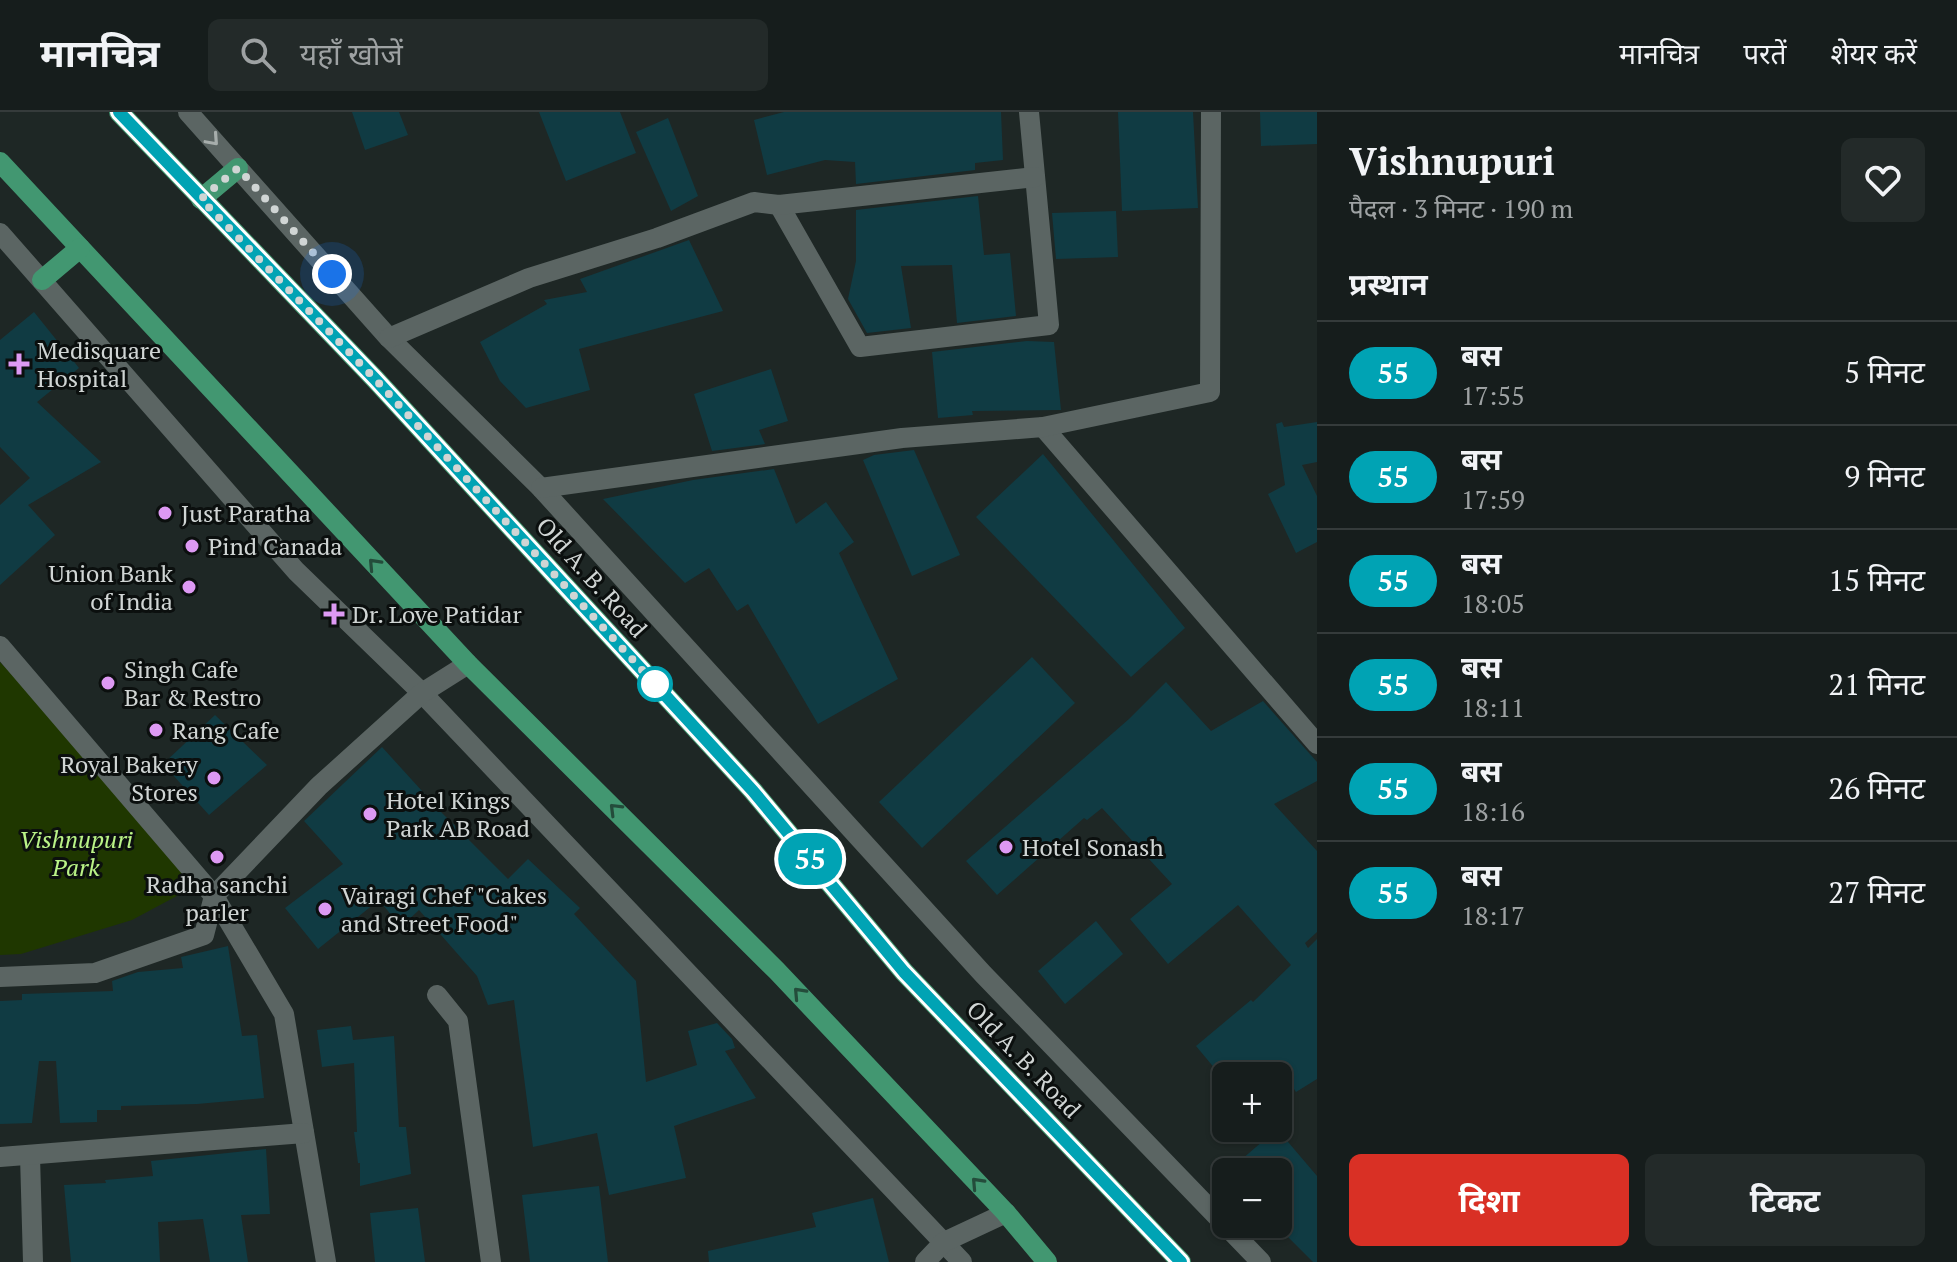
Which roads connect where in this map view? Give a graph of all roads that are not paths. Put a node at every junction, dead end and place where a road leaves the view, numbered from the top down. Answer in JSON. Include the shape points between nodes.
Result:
{"nodes":[{"id":1,"x":119,"y":112,"type":"edge"},
{"id":2,"x":188,"y":112,"type":"edge"},
{"id":3,"x":1029,"y":112,"type":"edge"},
{"id":4,"x":1211,"y":112,"type":"edge"},
{"id":5,"x":0,"y":162,"type":"edge"},
{"id":6,"x":238,"y":168,"type":"junction"},
{"id":7,"x":1035,"y":177,"type":"junction"},
{"id":8,"x":201,"y":199,"type":"junction"},
{"id":9,"x":779,"y":205,"type":"junction"},
{"id":10,"x":0,"y":233,"type":"edge"},
{"id":11,"x":80,"y":248,"type":"junction"},
{"id":12,"x":42,"y":280,"type":"junction"},
{"id":13,"x":389,"y":338,"type":"junction"},
{"id":14,"x":1043,"y":427,"type":"junction"},
{"id":15,"x":541,"y":488,"type":"junction"},
{"id":16,"x":0,"y":646,"type":"edge"},
{"id":17,"x":468,"y":664,"type":"junction"},
{"id":18,"x":422,"y":693,"type":"junction"},
{"id":19,"x":1317,"y":744,"type":"edge"},
{"id":20,"x":214,"y":896,"type":"junction"},
{"id":21,"x":0,"y":977,"type":"edge"},
{"id":22,"x":437,"y":995,"type":"dead end"},
{"id":23,"x":304,"y":1133,"type":"junction"},
{"id":24,"x":30,"y":1156,"type":"junction"},
{"id":25,"x":0,"y":1157,"type":"edge"},
{"id":26,"x":1006,"y":1213,"type":"junction"},
{"id":27,"x":944,"y":1242,"type":"junction"},
{"id":28,"x":33,"y":1262,"type":"edge"},
{"id":29,"x":326,"y":1262,"type":"edge"},
{"id":30,"x":491,"y":1262,"type":"edge"},
{"id":31,"x":925,"y":1262,"type":"edge"},
{"id":32,"x":962,"y":1262,"type":"edge"},
{"id":33,"x":1047,"y":1262,"type":"edge"},
{"id":34,"x":1181,"y":1262,"type":"edge"},
{"id":35,"x":1261,"y":1262,"type":"edge"}],
"edges":[{"from":1,"to":8,"type":"main road","name":"Old A. B. Road"},
{"from":2,"to":6,"type":"street","one_way":true},
{"from":3,"to":7,"type":"street"},
{"from":4,"to":14,"type":"street","via":[[1210,392]]},
{"from":5,"to":11,"type":"main road"},
{"from":6,"to":8,"type":"main road"},
{"from":6,"to":13,"type":"street"},
{"from":7,"to":9,"type":"street"},
{"from":7,"to":9,"type":"street","via":[[1049,325],[860,347]]},
{"from":8,"to":34,"type":"main road","name":"Old A. B. Road","via":[[375,379],[753,791],[904,972]]},
{"from":9,"to":13,"type":"street","via":[[754,202],[529,278]]},
{"from":10,"to":12,"type":"street"},
{"from":11,"to":12,"type":"main road"},
{"from":17,"to":11,"type":"main road","one_way":true},
{"from":12,"to":18,"type":"street","via":[[296,571]]},
{"from":13,"to":15,"type":"street"},
{"from":14,"to":15,"type":"street","via":[[902,438]]},
{"from":14,"to":19,"type":"street"},
{"from":15,"to":35,"type":"street","via":[[983,974]]},
{"from":16,"to":20,"type":"street"},
{"from":17,"to":18,"type":"street"},
{"from":26,"to":17,"type":"main road","one_way":true,"via":[[777,971]]},
{"from":18,"to":20,"type":"street","via":[[319,786]]},
{"from":18,"to":27,"type":"street"},
{"from":20,"to":21,"type":"street","via":[[204,935],[95,973]]},
{"from":20,"to":23,"type":"street","via":[[284,1014]]},
{"from":22,"to":30,"type":"street","via":[[458,1021]]},
{"from":23,"to":24,"type":"street"},
{"from":23,"to":29,"type":"street"},
{"from":24,"to":25,"type":"street"},
{"from":24,"to":28,"type":"street"},
{"from":26,"to":27,"type":"street"},
{"from":26,"to":33,"type":"main road"},
{"from":27,"to":31,"type":"street"},
{"from":27,"to":32,"type":"street"}]}
